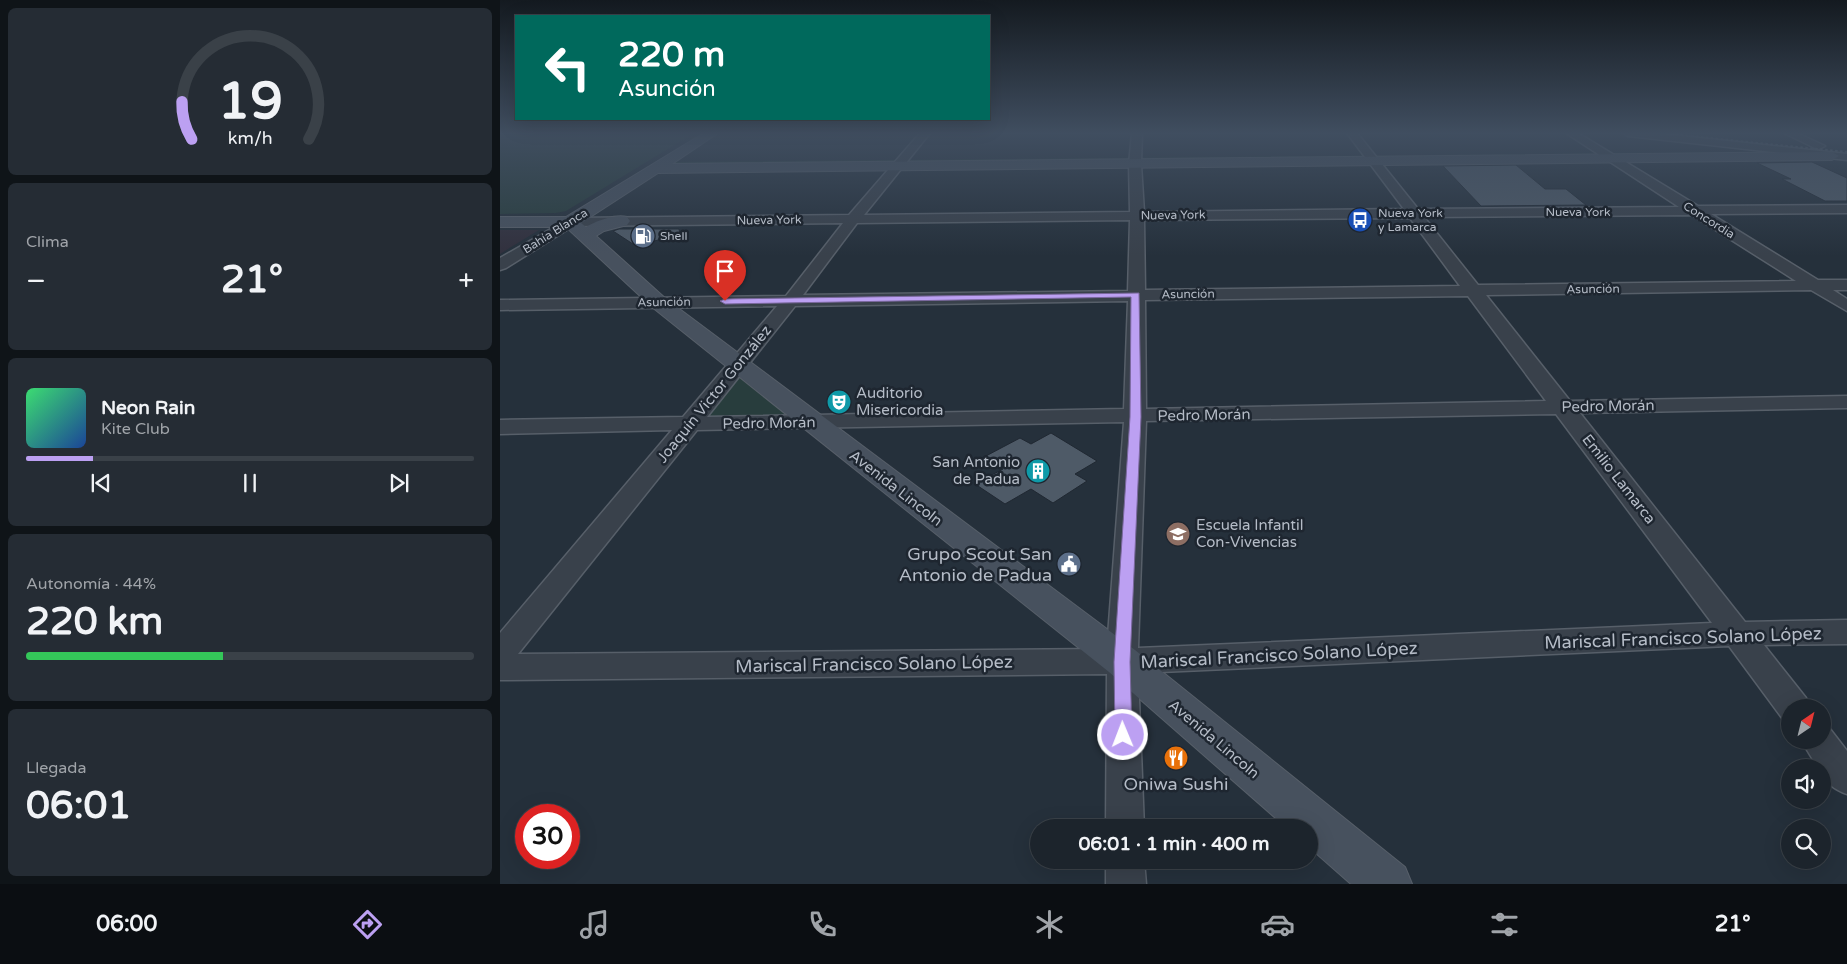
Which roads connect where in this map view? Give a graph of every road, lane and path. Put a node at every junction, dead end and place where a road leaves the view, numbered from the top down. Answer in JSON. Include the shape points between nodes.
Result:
{"nodes":[{"id":1,"x":645,"y":174,"type":"edge"},
{"id":2,"x":891,"y":174,"type":"edge"},
{"id":3,"x":1135,"y":174,"type":"edge"},
{"id":4,"x":1382,"y":174,"type":"edge"},
{"id":5,"x":1637,"y":174,"type":"edge"},
{"id":6,"x":1847,"y":209,"type":"edge"},
{"id":7,"x":1695,"y":211,"type":"junction"},
{"id":8,"x":1413,"y":213,"type":"junction"},
{"id":9,"x":1137,"y":215,"type":"junction"},
{"id":10,"x":854,"y":218,"type":"junction"},
{"id":11,"x":621,"y":221,"type":"junction"},
{"id":12,"x":500,"y":222,"type":"edge"},
{"id":13,"x":570,"y":222,"type":"junction"},
{"id":14,"x":584,"y":236,"type":"junction"},
{"id":15,"x":500,"y":265,"type":"edge"},
{"id":16,"x":1847,"y":284,"type":"edge"},
{"id":17,"x":1813,"y":285,"type":"junction"},
{"id":18,"x":1474,"y":291,"type":"junction"},
{"id":19,"x":1136,"y":295,"type":"junction"},
{"id":20,"x":791,"y":300,"type":"junction"},
{"id":21,"x":659,"y":303,"type":"junction"},
{"id":22,"x":500,"y":305,"type":"edge"},
{"id":23,"x":1847,"y":306,"type":"edge"},
{"id":24,"x":738,"y":364,"type":"junction"},
{"id":25,"x":1847,"y":402,"type":"edge"},
{"id":26,"x":1564,"y":407,"type":"junction"},
{"id":27,"x":1135,"y":417,"type":"junction"},
{"id":28,"x":810,"y":422,"type":"junction"},
{"id":29,"x":689,"y":424,"type":"junction"},
{"id":30,"x":500,"y":427,"type":"edge"},
{"id":31,"x":1847,"y":632,"type":"edge"},
{"id":32,"x":1739,"y":634,"type":"junction"},
{"id":33,"x":500,"y":655,"type":"edge"},
{"id":34,"x":1122,"y":662,"type":"junction"},
{"id":35,"x":500,"y":667,"type":"edge"},
{"id":36,"x":1787,"y":699,"type":"edge"},
{"id":37,"x":1825,"y":749,"type":"edge"},
{"id":38,"x":1847,"y":778,"type":"edge"},
{"id":39,"x":1125,"y":819,"type":"edge"},
{"id":40,"x":1125,"y":869,"type":"edge"},
{"id":41,"x":1126,"y":884,"type":"edge"},
{"id":42,"x":1388,"y":884,"type":"edge"}],
"edges":[{"from":1,"to":13,"type":"street","name":"Bahía Blanca"},
{"from":2,"to":10,"type":"street","name":"Joaquín Victor González"},
{"from":3,"to":9,"type":"street"},
{"from":4,"to":8,"type":"street","name":"Emilio Lamarca"},
{"from":5,"to":7,"type":"street","name":"Concordia"},
{"from":6,"to":7,"type":"street","name":"Nueva York"},
{"from":7,"to":8,"type":"street","name":"Nueva York"},
{"from":7,"to":17,"type":"street","name":"Concordia"},
{"from":8,"to":9,"type":"street","name":"Nueva York"},
{"from":8,"to":18,"type":"street","name":"Emilio Lamarca"},
{"from":9,"to":10,"type":"street","name":"Nueva York"},
{"from":9,"to":19,"type":"street"},
{"from":10,"to":11,"type":"street","name":"Nueva York"},
{"from":10,"to":20,"type":"street","name":"Joaquín Victor González"},
{"from":11,"to":13,"type":"street","name":"Nueva York"},
{"from":11,"to":14,"type":"street","via":[[598,227]]},
{"from":12,"to":13,"type":"street","name":"Nueva York"},
{"from":13,"to":14,"type":"street","name":"Avenida Lincoln"},
{"from":13,"to":15,"type":"street","name":"Bahía Blanca"},
{"from":14,"to":21,"type":"street","name":"Avenida Lincoln"},
{"from":16,"to":17,"type":"street","name":"Asunción"},
{"from":17,"to":18,"type":"street","name":"Asunción"},
{"from":17,"to":23,"type":"street","name":"Concordia"},
{"from":18,"to":19,"type":"street","name":"Asunción"},
{"from":18,"to":26,"type":"street","name":"Emilio Lamarca"},
{"from":19,"to":20,"type":"street","name":"Asunción"},
{"from":19,"to":27,"type":"street"},
{"from":20,"to":21,"type":"street","name":"Asunción"},
{"from":20,"to":24,"type":"street","name":"Joaquín Victor González"},
{"from":21,"to":22,"type":"street","name":"Asunción"},
{"from":21,"to":24,"type":"street","name":"Avenida Lincoln"},
{"from":24,"to":28,"type":"street","name":"Avenida Lincoln"},
{"from":24,"to":29,"type":"street","name":"Joaquín Victor González"},
{"from":25,"to":26,"type":"street","name":"Pedro Morán"},
{"from":26,"to":27,"type":"street","name":"Pedro Morán"},
{"from":26,"to":32,"type":"street","name":"Emilio Lamarca"},
{"from":27,"to":28,"type":"street","name":"Pedro Morán"},
{"from":27,"to":34,"type":"street"},
{"from":28,"to":29,"type":"street","name":"Pedro Morán"},
{"from":28,"to":34,"type":"street","name":"Avenida Lincoln"},
{"from":29,"to":30,"type":"street","name":"Pedro Morán"},
{"from":29,"to":33,"type":"street","name":"Joaquín Victor González"},
{"from":31,"to":32,"type":"street","name":"Mariscal Francisco Solano López"},
{"from":32,"to":34,"type":"street","name":"Mariscal Francisco Solano López"},
{"from":32,"to":36,"type":"street","name":"Emilio Lamarca"},
{"from":34,"to":35,"type":"street","name":"Mariscal Francisco Solano López"},
{"from":34,"to":39,"type":"street"},
{"from":34,"to":42,"type":"street","name":"Avenida Lincoln"},
{"from":37,"to":38,"type":"street"},
{"from":40,"to":41,"type":"street"}]}
